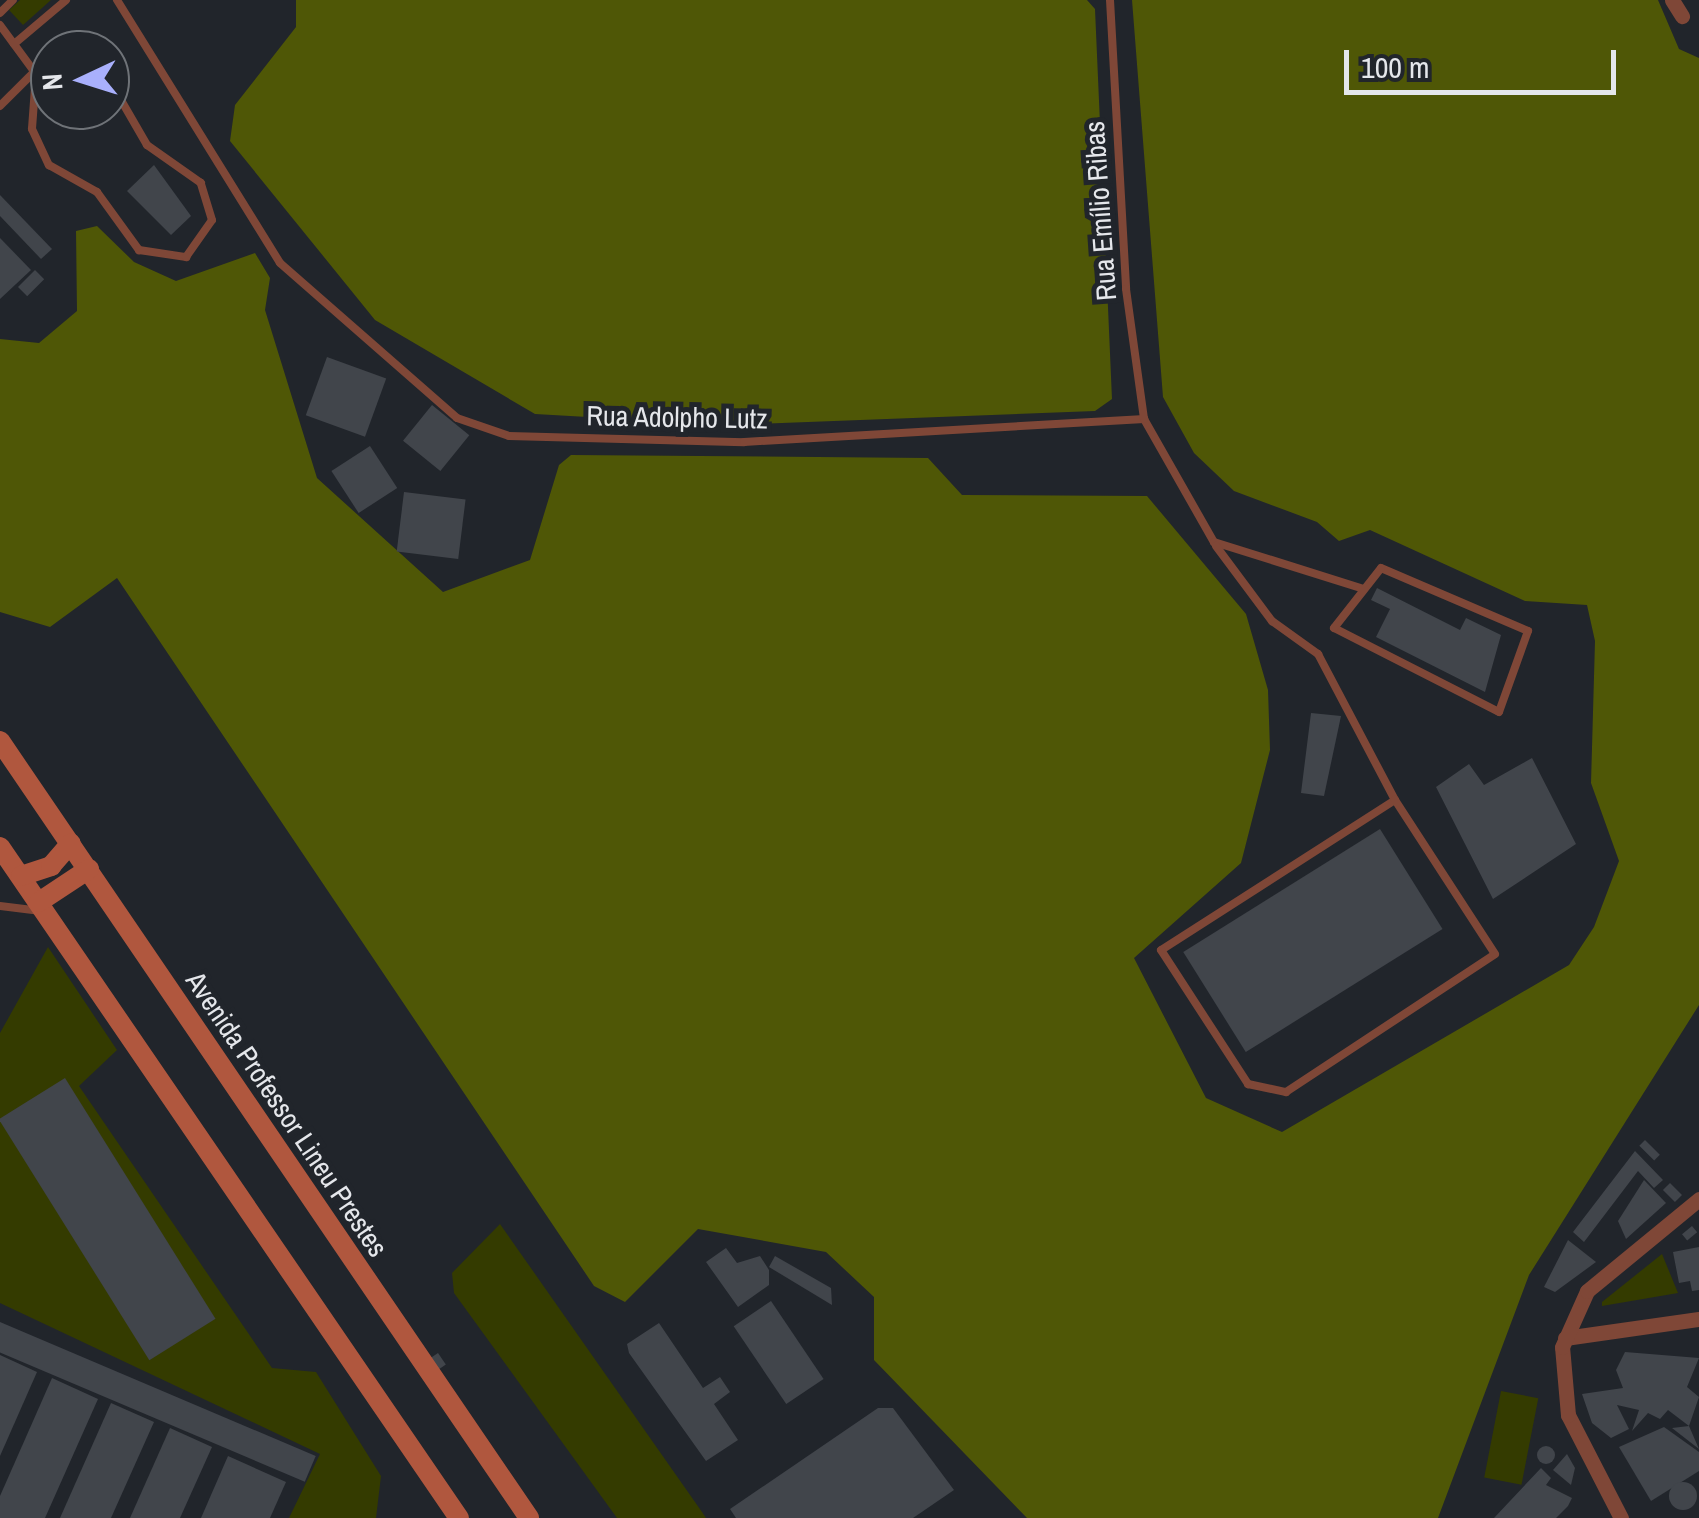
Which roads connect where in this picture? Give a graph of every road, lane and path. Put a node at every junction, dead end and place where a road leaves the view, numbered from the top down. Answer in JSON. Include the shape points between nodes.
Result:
{"nodes":[{"id":1,"x":13,"y":0,"type":"edge"},
{"id":2,"x":66,"y":0,"type":"edge"},
{"id":3,"x":116,"y":0,"type":"edge"},
{"id":4,"x":1110,"y":0,"type":"edge"},
{"id":5,"x":1672,"y":0,"type":"edge"},
{"id":6,"x":0,"y":12,"type":"edge"},
{"id":7,"x":1682,"y":16,"type":"dead end"},
{"id":8,"x":0,"y":25,"type":"edge"},
{"id":9,"x":14,"y":44,"type":"junction"},
{"id":10,"x":30,"y":66,"type":"edge"},
{"id":11,"x":30,"y":78,"type":"edge"},
{"id":12,"x":0,"y":106,"type":"edge"},
{"id":13,"x":130,"y":116,"type":"edge"},
{"id":14,"x":32,"y":130,"type":"edge"},
{"id":15,"x":1144,"y":419,"type":"junction"},
{"id":16,"x":1214,"y":542,"type":"junction"},
{"id":17,"x":1364,"y":589,"type":"junction"},
{"id":18,"x":0,"y":740,"type":"edge"},
{"id":19,"x":1395,"y":800,"type":"junction"},
{"id":20,"x":71,"y":843,"type":"junction"},
{"id":21,"x":0,"y":847,"type":"edge"},
{"id":22,"x":89,"y":870,"type":"junction"},
{"id":23,"x":21,"y":876,"type":"junction"},
{"id":24,"x":0,"y":906,"type":"edge"},
{"id":25,"x":42,"y":907,"type":"junction"},
{"id":26,"x":1699,"y":1199,"type":"edge"},
{"id":27,"x":1699,"y":1319,"type":"edge"},
{"id":28,"x":1565,"y":1338,"type":"junction"},
{"id":29,"x":459,"y":1518,"type":"edge"},
{"id":30,"x":529,"y":1518,"type":"edge"},
{"id":31,"x":1621,"y":1518,"type":"edge"}],
"edges":[{"from":1,"to":6,"type":"lane"},
{"from":2,"to":9,"type":"lane"},
{"from":3,"to":15,"type":"lane","name":"Rua Adolpho Lutz","via":[[280,263],[457,418],[509,436],[744,442]]},
{"from":4,"to":15,"type":"lane","name":"Rua Emílio Ribas","via":[[1126,289]]},
{"from":5,"to":7,"type":"street"},
{"from":8,"to":9,"type":"lane"},
{"from":9,"to":10,"type":"lane"},
{"from":11,"to":12,"type":"lane"},
{"from":13,"to":14,"type":"lane","via":[[147,145],[201,183],[212,220],[186,257],[139,250],[97,192],[49,165]]},
{"from":15,"to":16,"type":"lane"},
{"from":16,"to":17,"type":"lane"},
{"from":16,"to":19,"type":"lane","via":[[1272,621],[1318,654]]},
{"from":17,"to":17,"type":"lane","via":[[1334,628],[1499,712],[1528,631],[1382,568]]},
{"from":18,"to":20,"type":"main road","name":"Avenida Professor Lineu Prestes"},
{"from":19,"to":19,"type":"lane","via":[[1161,950],[1248,1084],[1286,1092],[1494,954]]},
{"from":20,"to":22,"type":"main road","name":"Avenida Professor Lineu Prestes"},
{"from":20,"to":23,"type":"main road","via":[[51,866]]},
{"from":21,"to":23,"type":"main road"},
{"from":22,"to":25,"type":"main road"},
{"from":22,"to":30,"type":"main road","name":"Avenida Professor Lineu Prestes"},
{"from":23,"to":25,"type":"main road"},
{"from":24,"to":25,"type":"lane"},
{"from":25,"to":29,"type":"main road"},
{"from":26,"to":28,"type":"street","via":[[1586,1291]]},
{"from":27,"to":28,"type":"street"},
{"from":28,"to":31,"type":"street","via":[[1563,1399]]}]}
